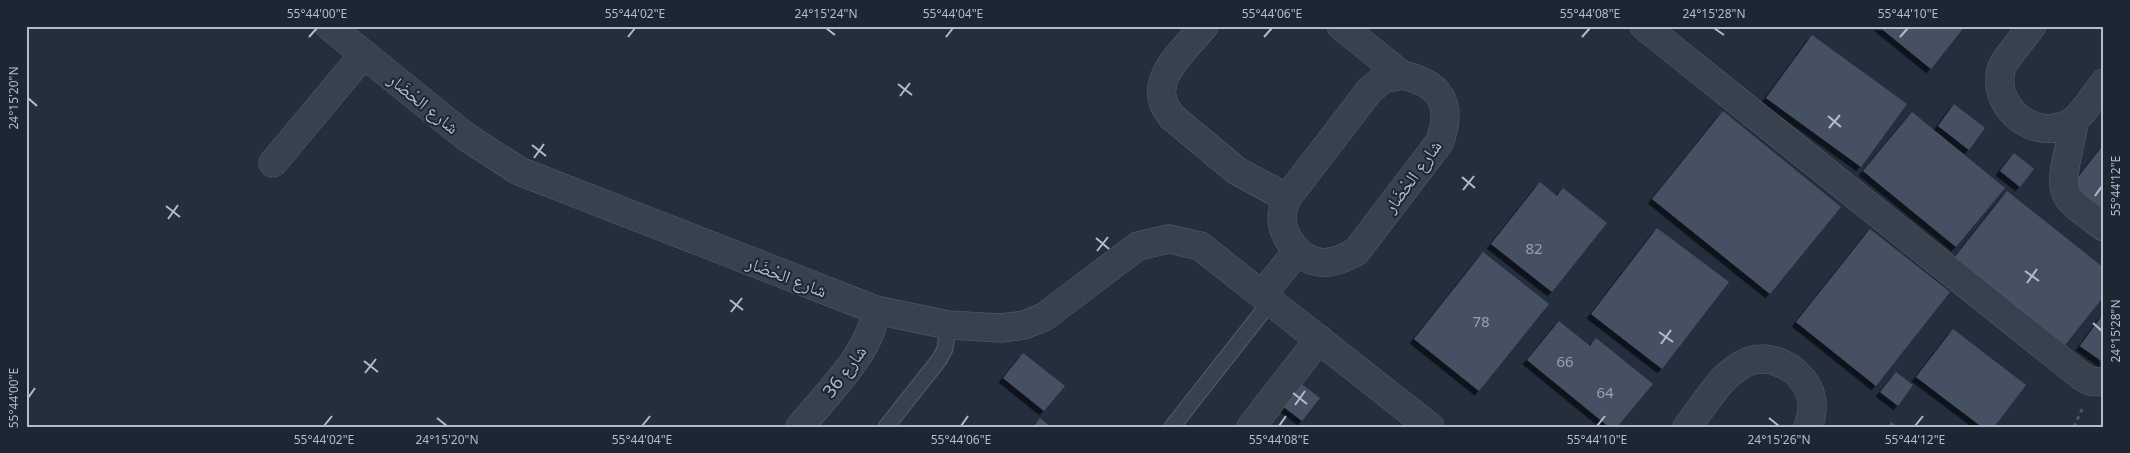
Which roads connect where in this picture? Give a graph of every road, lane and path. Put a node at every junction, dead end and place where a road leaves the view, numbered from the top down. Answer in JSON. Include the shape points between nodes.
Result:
{"nodes":[{"id":1,"x":329,"y":26,"type":"edge"},
{"id":2,"x":1204,"y":26,"type":"edge"},
{"id":3,"x":1341,"y":26,"type":"edge"},
{"id":4,"x":1644,"y":26,"type":"edge"},
{"id":5,"x":2032,"y":26,"type":"edge"},
{"id":6,"x":364,"y":54,"type":"junction"},
{"id":7,"x":1402,"y":75,"type":"junction"},
{"id":8,"x":2104,"y":83,"type":"edge"},
{"id":9,"x":2074,"y":121,"type":"junction"},
{"id":10,"x":273,"y":163,"type":"dead end"},
{"id":11,"x":1287,"y":198,"type":"junction"},
{"id":12,"x":2104,"y":227,"type":"edge"},
{"id":13,"x":1298,"y":251,"type":"junction"},
{"id":14,"x":1267,"y":298,"type":"junction"},
{"id":15,"x":876,"y":310,"type":"junction"},
{"id":16,"x":948,"y":325,"type":"junction"},
{"id":17,"x":1319,"y":339,"type":"junction"},
{"id":18,"x":2104,"y":382,"type":"edge"},
{"id":19,"x":800,"y":427,"type":"edge"},
{"id":20,"x":886,"y":427,"type":"edge"},
{"id":21,"x":1172,"y":427,"type":"edge"},
{"id":22,"x":1251,"y":427,"type":"edge"},
{"id":23,"x":1430,"y":427,"type":"edge"},
{"id":24,"x":1687,"y":427,"type":"edge"},
{"id":25,"x":1808,"y":427,"type":"edge"}],
"edges":[{"from":1,"to":6,"type":"street","name":"شارع الحْضَار"},
{"from":2,"to":11,"type":"street","via":[[1162,80],[1160,97],[1164,107],[1237,171]]},
{"from":3,"to":7,"type":"street"},
{"from":4,"to":18,"type":"street","via":[[2081,376],[2090,381]]},
{"from":5,"to":9,"type":"street","via":[[2001,68],[2004,100],[2013,114],[2026,124],[2059,128]]},
{"from":6,"to":10,"type":"street"},
{"from":6,"to":15,"type":"street","name":"شارع الحْضَار","via":[[465,136],[519,171]]},
{"from":7,"to":11,"type":"street","via":[[1383,80],[1368,91]]},
{"from":7,"to":13,"type":"street","name":"شارع الحْضَار","via":[[1420,79],[1436,90],[1444,107],[1446,126],[1439,143],[1356,252],[1340,260],[1318,262]]},
{"from":8,"to":9,"type":"street"},
{"from":9,"to":12,"type":"street","via":[[2072,144],[2062,177],[2064,188],[2068,198]]},
{"from":11,"to":13,"type":"street","via":[[1282,217],[1286,238]]},
{"from":13,"to":14,"type":"street"},
{"from":14,"to":16,"type":"street","name":"شارع الحْضَار","via":[[1200,246],[1169,239],[1138,246],[1044,317],[1024,325],[1000,328]]},
{"from":14,"to":17,"type":"street","name":"شارع الحْضَار"},
{"from":14,"to":21,"type":"lane"},
{"from":15,"to":16,"type":"street","name":"شارع الحْضَار"},
{"from":15,"to":19,"type":"street","name":"شارع 36","via":[[869,336],[860,351]]},
{"from":16,"to":20,"type":"lane","via":[[945,349],[939,360]]},
{"from":17,"to":22,"type":"street"},
{"from":17,"to":23,"type":"street","name":"شارع الحْضَار"},
{"from":24,"to":25,"type":"street","via":[[1729,373],[1745,362],[1765,359],[1784,364],[1800,376],[1810,393],[1812,413]]}]}
